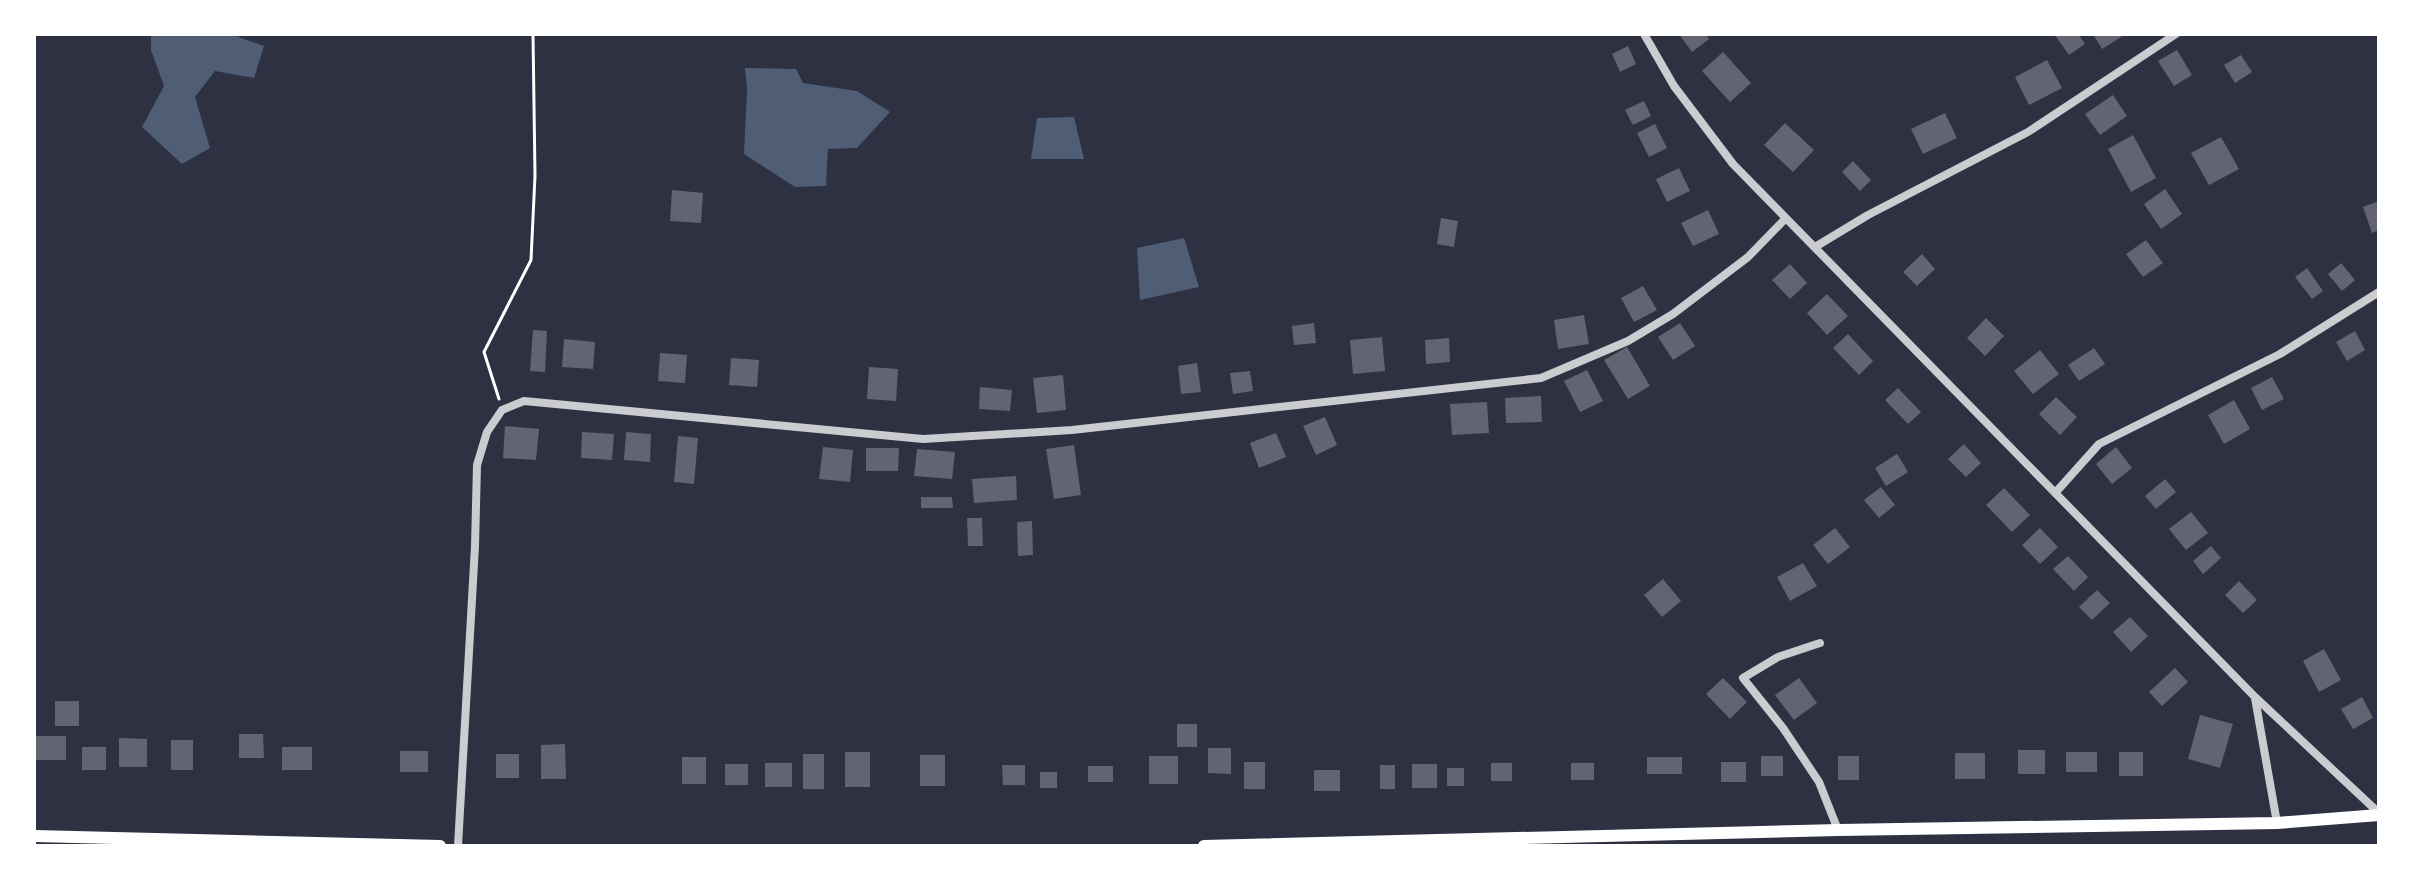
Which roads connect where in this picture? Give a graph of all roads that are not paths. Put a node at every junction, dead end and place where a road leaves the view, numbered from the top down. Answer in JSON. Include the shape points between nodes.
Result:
{"nodes":[{"id":1,"x":1644,"y":34,"type":"edge"},
{"id":2,"x":2176,"y":34,"type":"edge"},
{"id":3,"x":1785,"y":219,"type":"junction"},
{"id":4,"x":1815,"y":247,"type":"junction"},
{"id":5,"x":2379,"y":292,"type":"edge"},
{"id":6,"x":2056,"y":492,"type":"junction"},
{"id":7,"x":1820,"y":643,"type":"dead end"},
{"id":8,"x":2255,"y":697,"type":"junction"},
{"id":9,"x":2379,"y":814,"type":"edge"},
{"id":10,"x":2277,"y":823,"type":"junction"},
{"id":11,"x":1838,"y":830,"type":"junction"},
{"id":12,"x":34,"y":836,"type":"edge"},
{"id":13,"x":440,"y":846,"type":"edge"},
{"id":14,"x":458,"y":846,"type":"edge"},
{"id":15,"x":1204,"y":846,"type":"edge"}],
"edges":[{"from":1,"to":3,"type":"street","via":[[1674,86],[1733,164]]},
{"from":2,"to":4,"type":"street","via":[[2028,132]]},
{"from":3,"to":4,"type":"street"},
{"from":3,"to":14,"type":"street","via":[[1748,257],[1673,314],[1628,341],[1541,378],[1072,430],[923,439],[524,401],[502,410],[487,432],[477,465]]},
{"from":4,"to":6,"type":"street"},
{"from":5,"to":6,"type":"street","via":[[2280,354],[2099,444]]},
{"from":6,"to":8,"type":"street"},
{"from":7,"to":11,"type":"street","via":[[1778,657],[1743,678],[1819,782]]},
{"from":8,"to":9,"type":"street"},
{"from":8,"to":10,"type":"street"},
{"from":9,"to":10,"type":"main road"},
{"from":10,"to":11,"type":"main road"},
{"from":11,"to":15,"type":"main road"},
{"from":12,"to":13,"type":"main road"}]}
